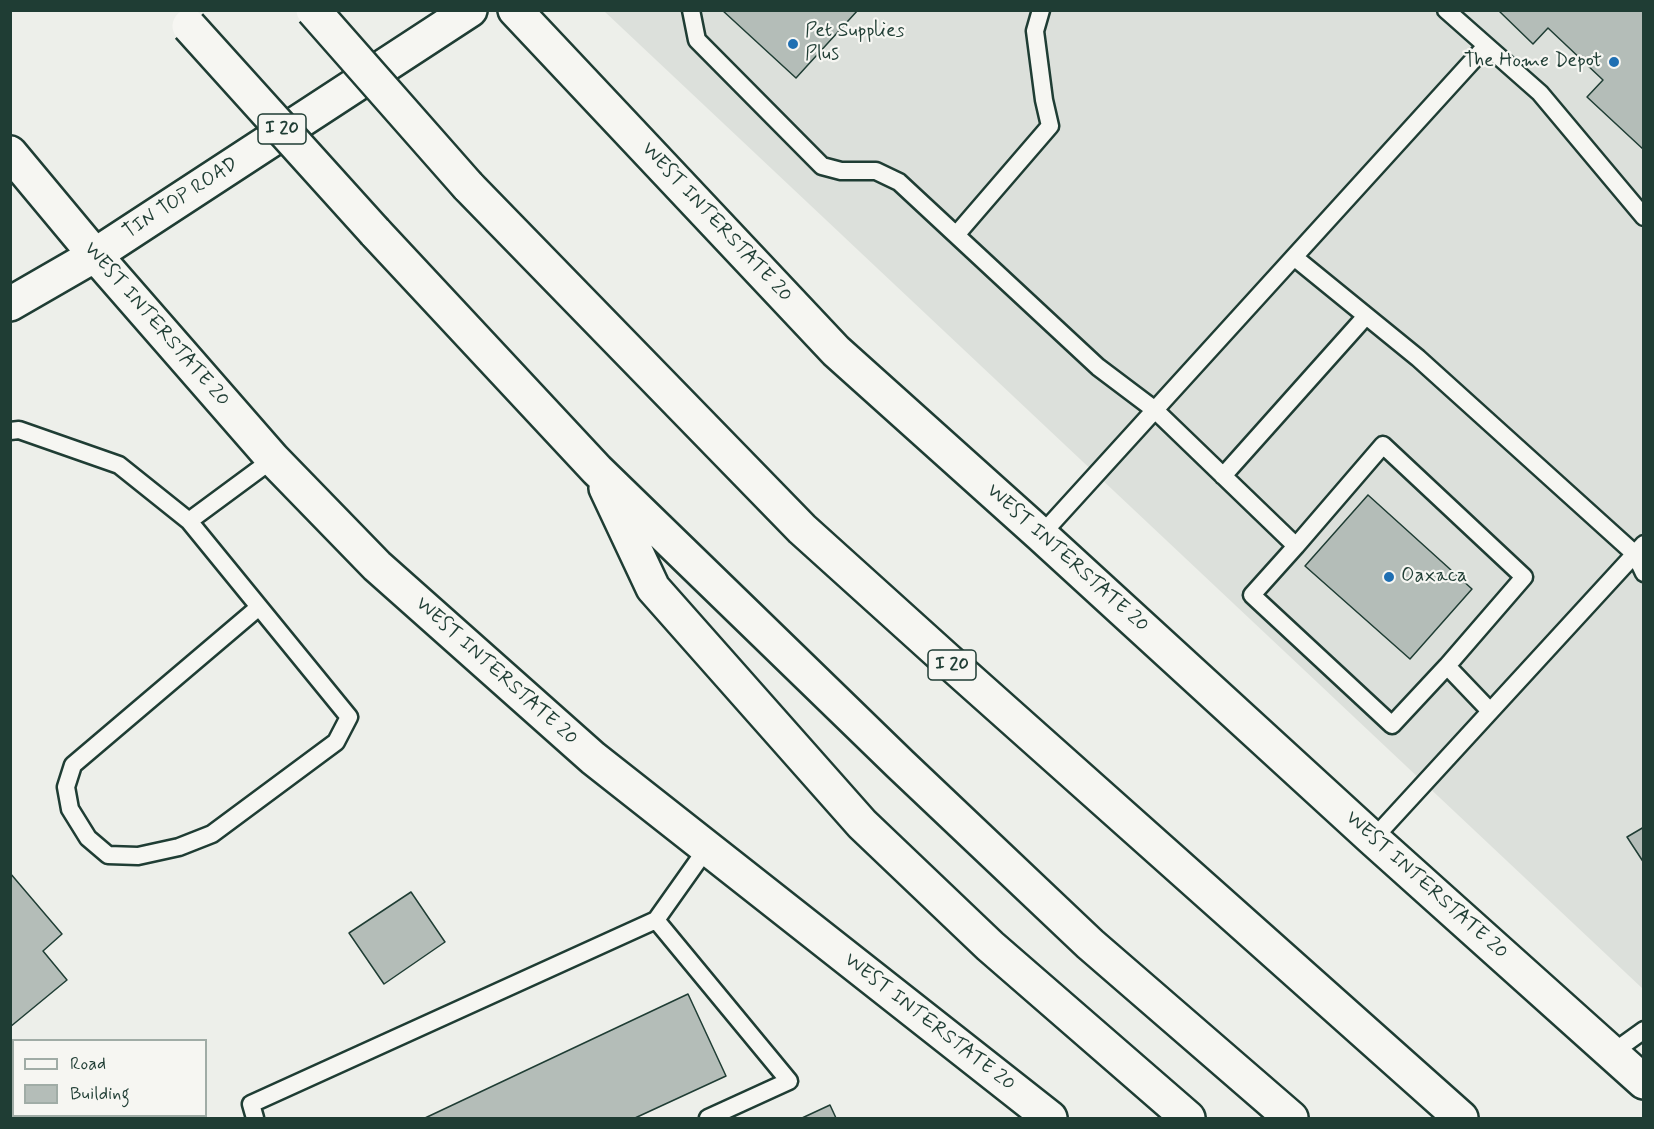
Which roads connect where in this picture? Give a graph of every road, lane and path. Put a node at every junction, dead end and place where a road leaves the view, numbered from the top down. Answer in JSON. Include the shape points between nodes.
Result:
{"nodes":[{"id":1,"x":313,"y":10,"type":"edge"},
{"id":2,"x":470,"y":10,"type":"edge"},
{"id":3,"x":515,"y":10,"type":"edge"},
{"id":4,"x":691,"y":10,"type":"edge"},
{"id":5,"x":1041,"y":10,"type":"edge"},
{"id":6,"x":1446,"y":10,"type":"edge"},
{"id":7,"x":182,"y":18,"type":"edge"},
{"id":8,"x":1486,"y":46,"type":"junction"},
{"id":9,"x":10,"y":153,"type":"edge"},
{"id":10,"x":1644,"y":217,"type":"edge"},
{"id":11,"x":956,"y":235,"type":"junction"},
{"id":12,"x":95,"y":255,"type":"junction"},
{"id":13,"x":1294,"y":257,"type":"junction"},
{"id":14,"x":10,"y":304,"type":"edge"},
{"id":15,"x":1366,"y":316,"type":"junction"},
{"id":16,"x":1155,"y":410,"type":"junction"},
{"id":17,"x":10,"y":431,"type":"edge"},
{"id":18,"x":273,"y":459,"type":"junction"},
{"id":19,"x":597,"y":470,"type":"junction"},
{"id":20,"x":1223,"y":476,"type":"junction"},
{"id":21,"x":189,"y":521,"type":"junction"},
{"id":22,"x":1041,"y":535,"type":"junction"},
{"id":23,"x":1296,"y":546,"type":"junction"},
{"id":24,"x":1639,"y":549,"type":"edge"},
{"id":25,"x":1644,"y":573,"type":"edge"},
{"id":26,"x":259,"y":608,"type":"junction"},
{"id":27,"x":1447,"y":666,"type":"junction"},
{"id":28,"x":1490,"y":711,"type":"junction"},
{"id":29,"x":1373,"y":839,"type":"junction"},
{"id":30,"x":707,"y":848,"type":"junction"},
{"id":31,"x":656,"y":920,"type":"junction"},
{"id":32,"x":1644,"y":1030,"type":"edge"},
{"id":33,"x":1611,"y":1053,"type":"junction"},
{"id":34,"x":1644,"y":1082,"type":"edge"},
{"id":35,"x":255,"y":1119,"type":"edge"},
{"id":36,"x":708,"y":1119,"type":"edge"},
{"id":37,"x":1050,"y":1119,"type":"edge"},
{"id":38,"x":1188,"y":1119,"type":"edge"},
{"id":39,"x":1291,"y":1119,"type":"edge"},
{"id":40,"x":1461,"y":1119,"type":"edge"}],
"edges":[{"from":1,"to":40,"type":"main road","number":"I 20","bridge":true,"via":[[468,186],[802,529]]},
{"from":2,"to":12,"type":"main road","name":"TIN TOP ROAD"},
{"from":3,"to":22,"type":"main road","name":"WEST INTERSTATE 20","via":[[836,351]]},
{"from":4,"to":11,"type":"lane","via":[[697,40],[822,166],[841,171],[876,171],[899,182]]},
{"from":5,"to":11,"type":"lane","via":[[1035,31],[1050,126]]},
{"from":6,"to":8,"type":"lane"},
{"from":7,"to":19,"type":"main road","number":"I 20","bridge":true},
{"from":8,"to":10,"type":"lane","via":[[1540,93]]},
{"from":8,"to":13,"type":"lane"},
{"from":9,"to":12,"type":"main road","name":"WEST INTERSTATE 20"},
{"from":11,"to":16,"type":"lane","via":[[1098,367]]},
{"from":12,"to":14,"type":"main road","name":"TIN TOP ROAD"},
{"from":12,"to":18,"type":"main road","name":"WEST INTERSTATE 20"},
{"from":13,"to":15,"type":"lane"},
{"from":13,"to":16,"type":"lane"},
{"from":15,"to":20,"type":"lane"},
{"from":15,"to":24,"type":"lane"},
{"from":16,"to":20,"type":"lane"},
{"from":16,"to":22,"type":"lane"},
{"from":17,"to":21,"type":"lane","via":[[19,430],[119,465]]},
{"from":18,"to":21,"type":"lane"},
{"from":18,"to":30,"type":"main road","name":"WEST INTERSTATE 20","via":[[377,566],[470,650],[593,758]]},
{"from":19,"to":38,"type":"main road","via":[[653,588],[862,824],[990,946]]},
{"from":19,"to":39,"type":"main road","number":"I 20","via":[[1082,936]]},
{"from":20,"to":23,"type":"lane"},
{"from":21,"to":26,"type":"lane"},
{"from":22,"to":29,"type":"main road","name":"WEST INTERSTATE 20"},
{"from":23,"to":27,"type":"lane","via":[[1252,595],[1392,725]]},
{"from":23,"to":27,"type":"lane","via":[[1383,445],[1524,577]]},
{"from":24,"to":25,"type":"lane"},
{"from":24,"to":28,"type":"lane"},
{"from":26,"to":26,"type":"lane","via":[[349,717],[336,742],[212,834],[179,847],[138,856],[108,855],[88,838],[70,809],[66,787],[73,765]]},
{"from":27,"to":28,"type":"lane"},
{"from":28,"to":29,"type":"lane"},
{"from":29,"to":33,"type":"main road","name":"WEST INTERSTATE 20"},
{"from":30,"to":31,"type":"lane"},
{"from":30,"to":37,"type":"main road","name":"WEST INTERSTATE 20"},
{"from":31,"to":35,"type":"lane","via":[[251,1104]]},
{"from":31,"to":36,"type":"lane","via":[[789,1081]]},
{"from":32,"to":33,"type":"lane"},
{"from":33,"to":34,"type":"main road","name":"WEST INTERSTATE 20"}]}
